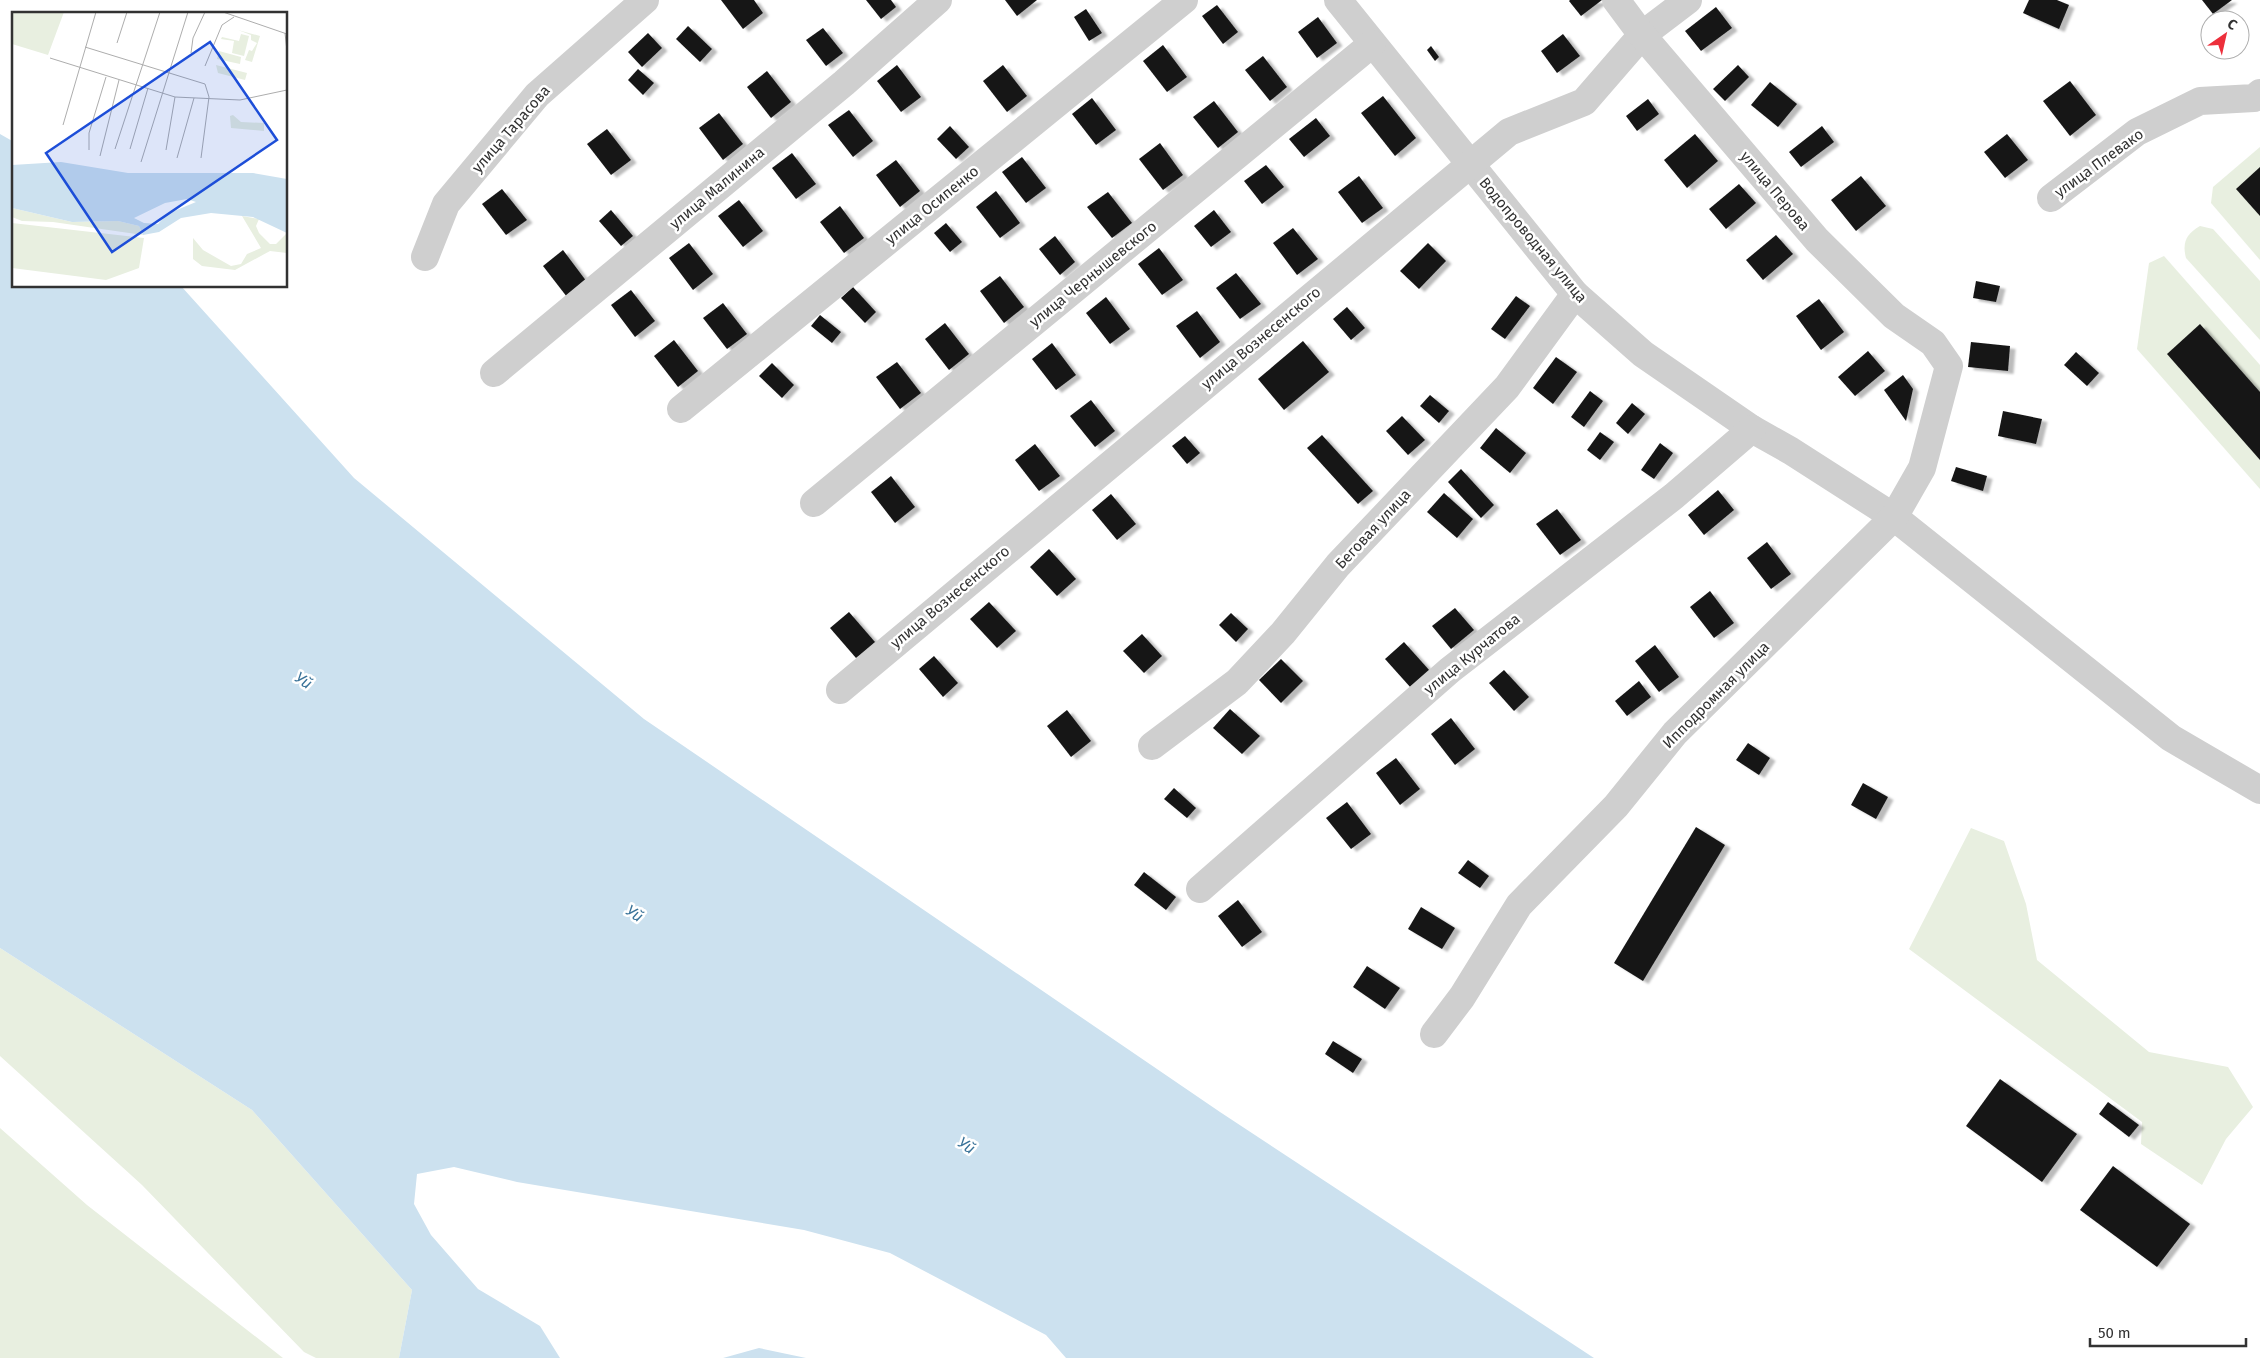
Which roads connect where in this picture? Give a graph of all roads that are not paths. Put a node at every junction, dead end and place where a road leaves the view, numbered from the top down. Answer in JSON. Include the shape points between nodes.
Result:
{"nodes":[{"id":1,"x":645,"y":0,"type":"edge"},
{"id":2,"x":938,"y":0,"type":"edge"},
{"id":3,"x":1184,"y":0,"type":"edge"},
{"id":4,"x":1338,"y":0,"type":"edge"},
{"id":5,"x":1616,"y":0,"type":"edge"},
{"id":6,"x":1688,"y":0,"type":"edge"},
{"id":7,"x":1642,"y":35,"type":"junction"},
{"id":8,"x":1372,"y":44,"type":"junction"},
{"id":9,"x":2260,"y":93,"type":"edge"},
{"id":10,"x":1470,"y":164,"type":"junction"},
{"id":11,"x":2051,"y":198,"type":"dead end"},
{"id":12,"x":426,"y":257,"type":"dead end"},
{"id":13,"x":1575,"y":294,"type":"junction"},
{"id":14,"x":1949,"y":366,"type":"joint"},
{"id":15,"x":494,"y":373,"type":"dead end"},
{"id":16,"x":681,"y":409,"type":"dead end"},
{"id":17,"x":1752,"y":429,"type":"junction"},
{"id":18,"x":814,"y":504,"type":"dead end"},
{"id":19,"x":1894,"y":518,"type":"junction"},
{"id":20,"x":840,"y":690,"type":"dead end"},
{"id":21,"x":1152,"y":746,"type":"dead end"},
{"id":22,"x":2260,"y":790,"type":"edge"},
{"id":23,"x":1200,"y":889,"type":"dead end"},
{"id":24,"x":1434,"y":1034,"type":"dead end"}],
"edges":[{"from":1,"to":12,"type":"street","name":"улица Тарасова","via":[[537,95],[446,204]]},
{"from":2,"to":15,"type":"street","name":"улица Малинина","via":[[844,83]]},
{"from":3,"to":16,"type":"street","name":"улица Осипенко"},
{"from":4,"to":8,"type":"street","name":"Водопроводная улица"},
{"from":5,"to":7,"type":"street","name":"улица Перова"},
{"from":6,"to":7,"type":"street","name":"улица Вознесенского"},
{"from":7,"to":10,"type":"street","name":"улица Вознесенского","via":[[1584,102],[1509,132]]},
{"from":7,"to":14,"type":"street","name":"улица Перова","via":[[1817,240],[1894,316],[1933,343]]},
{"from":8,"to":10,"type":"street","name":"Водопроводная улица"},
{"from":8,"to":18,"type":"street","name":"улица Чернышевского"},
{"from":9,"to":11,"type":"street","name":"улица Плевако","via":[[2254,98],[2200,101],[2137,132]]},
{"from":10,"to":13,"type":"street","name":"Водопроводная улица"},
{"from":10,"to":20,"type":"street","name":"улица Вознесенского"},
{"from":13,"to":17,"type":"street","name":"Водопроводная улица","via":[[1642,354]]},
{"from":13,"to":21,"type":"street","name":"Беговая улица","via":[[1507,387],[1338,565],[1283,633],[1237,682]]},
{"from":14,"to":19,"type":"street","name":"Ипподромная улица","via":[[1922,468]]},
{"from":17,"to":19,"type":"street","name":"Водопроводная улица"},
{"from":17,"to":23,"type":"street","name":"улица Курчатова","via":[[1674,496],[1450,670]]},
{"from":19,"to":22,"type":"street","name":"Водопроводная улица","via":[[2171,738]]},
{"from":19,"to":24,"type":"street","name":"Ипподромная улица","via":[[1675,733],[1616,806],[1519,905],[1462,997]]}]}
